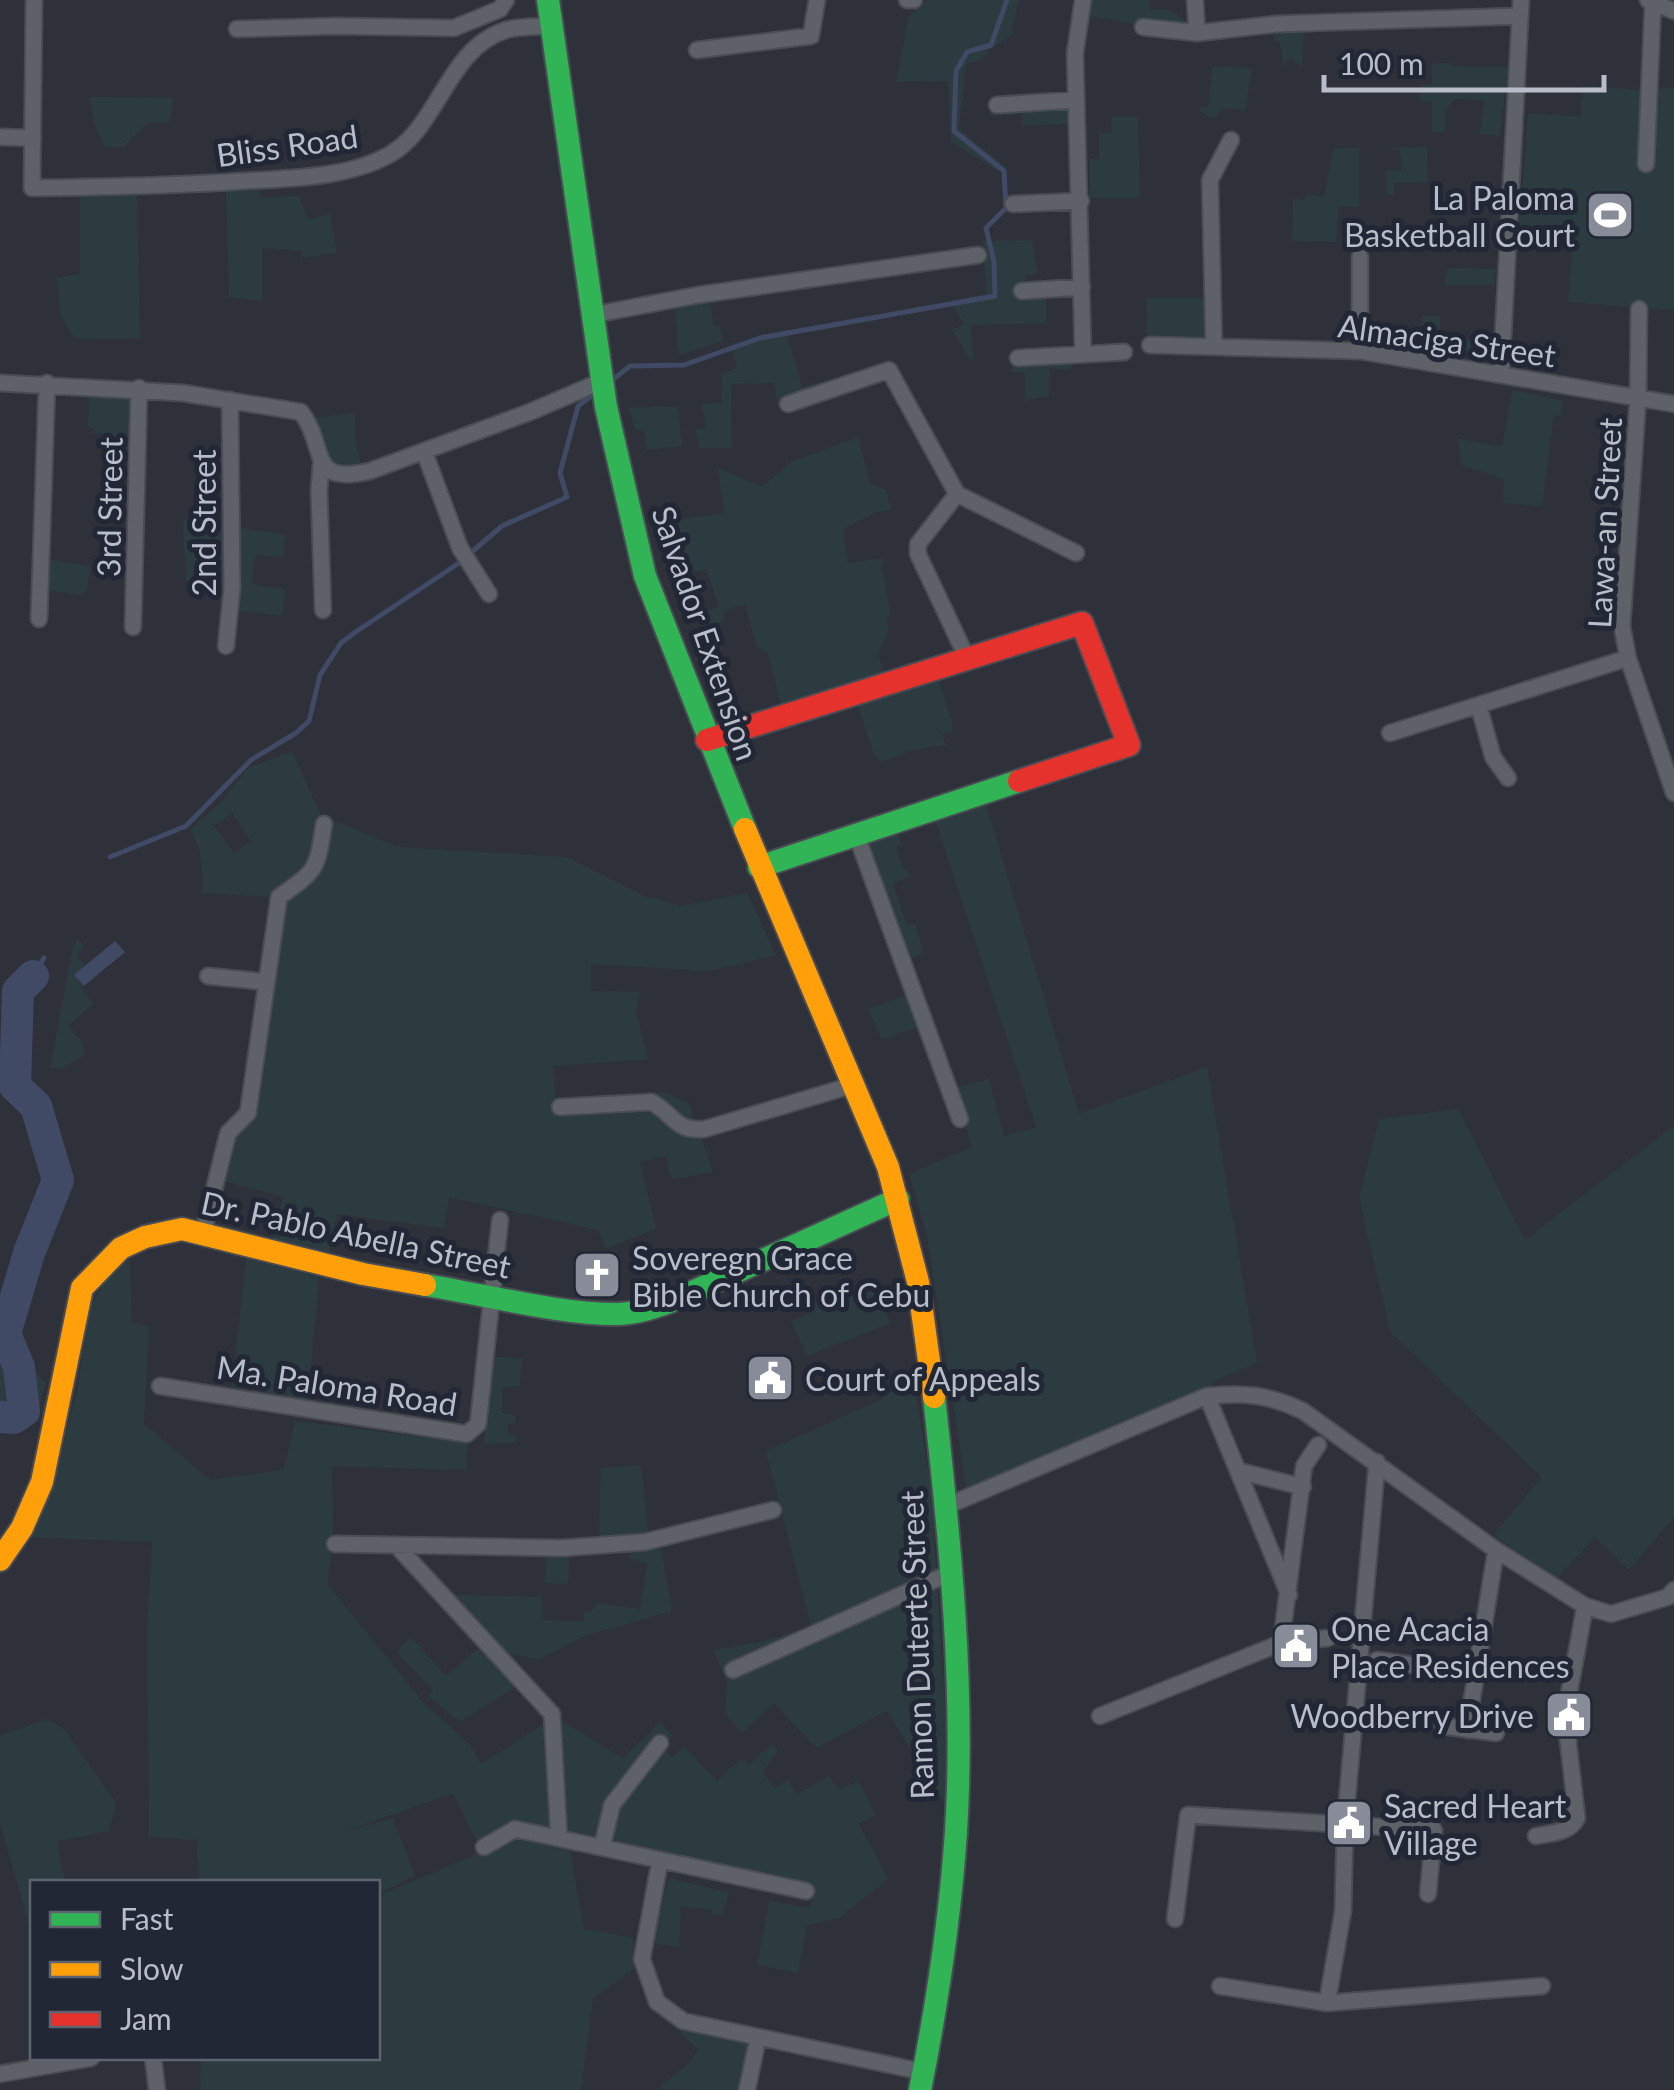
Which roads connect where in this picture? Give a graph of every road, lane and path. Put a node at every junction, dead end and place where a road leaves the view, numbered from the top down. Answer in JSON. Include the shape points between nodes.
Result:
{"nodes":[{"id":1,"x":34,"y":0,"type":"edge"},
{"id":2,"x":506,"y":0,"type":"edge"},
{"id":3,"x":548,"y":0,"type":"edge"},
{"id":4,"x":817,"y":0,"type":"edge"},
{"id":5,"x":1082,"y":0,"type":"edge"},
{"id":6,"x":1195,"y":0,"type":"edge"},
{"id":7,"x":1650,"y":1,"type":"edge"},
{"id":8,"x":1520,"y":8,"type":"edge"},
{"id":9,"x":1674,"y":11,"type":"edge"},
{"id":10,"x":551,"y":26,"type":"junction"},
{"id":11,"x":1143,"y":27,"type":"dead end"},
{"id":12,"x":237,"y":29,"type":"dead end"},
{"id":13,"x":1197,"y":33,"type":"junction"},
{"id":14,"x":698,"y":50,"type":"dead end"},
{"id":15,"x":1076,"y":100,"type":"junction"},
{"id":16,"x":996,"y":104,"type":"dead end"},
{"id":17,"x":0,"y":138,"type":"edge"},
{"id":18,"x":32,"y":138,"type":"junction"},
{"id":19,"x":1230,"y":140,"type":"dead end"},
{"id":20,"x":1646,"y":164,"type":"dead end"},
{"id":21,"x":1081,"y":201,"type":"junction"},
{"id":22,"x":1013,"y":204,"type":"dead end"},
{"id":23,"x":978,"y":255,"type":"dead end"},
{"id":24,"x":1360,"y":257,"type":"dead end"},
{"id":25,"x":1082,"y":287,"type":"junction"},
{"id":26,"x":1022,"y":291,"type":"dead end"},
{"id":27,"x":1639,"y":309,"type":"dead end"},
{"id":28,"x":592,"y":315,"type":"junction"},
{"id":29,"x":1150,"y":346,"type":"dead end"},
{"id":30,"x":1214,"y":346,"type":"junction"},
{"id":31,"x":1360,"y":350,"type":"junction"},
{"id":32,"x":1124,"y":352,"type":"dead end"},
{"id":33,"x":1083,"y":354,"type":"junction"},
{"id":34,"x":1018,"y":358,"type":"dead end"},
{"id":35,"x":1501,"y":374,"type":"junction"},
{"id":36,"x":0,"y":383,"type":"edge"},
{"id":37,"x":46,"y":384,"type":"junction"},
{"id":38,"x":139,"y":388,"type":"junction"},
{"id":39,"x":603,"y":391,"type":"junction"},
{"id":40,"x":1638,"y":398,"type":"junction"},
{"id":41,"x":230,"y":400,"type":"junction"},
{"id":42,"x":788,"y":404,"type":"dead end"},
{"id":43,"x":1674,"y":404,"type":"edge"},
{"id":44,"x":424,"y":451,"type":"junction"},
{"id":45,"x":321,"y":465,"type":"junction"},
{"id":46,"x":957,"y":494,"type":"junction"},
{"id":47,"x":1076,"y":553,"type":"dead end"},
{"id":48,"x":489,"y":594,"type":"dead end"},
{"id":49,"x":323,"y":610,"type":"dead end"},
{"id":50,"x":39,"y":619,"type":"dead end"},
{"id":51,"x":133,"y":627,"type":"dead end"},
{"id":52,"x":226,"y":646,"type":"dead end"},
{"id":53,"x":967,"y":658,"type":"junction"},
{"id":54,"x":1628,"y":658,"type":"junction"},
{"id":55,"x":1479,"y":707,"type":"junction"},
{"id":56,"x":1390,"y":732,"type":"dead end"},
{"id":57,"x":707,"y":740,"type":"junction"},
{"id":58,"x":1508,"y":778,"type":"dead end"},
{"id":59,"x":1674,"y":792,"type":"edge"},
{"id":60,"x":324,"y":824,"type":"dead end"},
{"id":61,"x":856,"y":834,"type":"junction"},
{"id":62,"x":760,"y":867,"type":"junction"},
{"id":63,"x":208,"y":976,"type":"dead end"},
{"id":64,"x":267,"y":982,"type":"junction"},
{"id":65,"x":853,"y":1085,"type":"junction"},
{"id":66,"x":560,"y":1107,"type":"dead end"},
{"id":67,"x":960,"y":1119,"type":"dead end"},
{"id":68,"x":898,"y":1199,"type":"junction"},
{"id":69,"x":500,"y":1220,"type":"dead end"},
{"id":70,"x":203,"y":1234,"type":"junction"},
{"id":71,"x":492,"y":1299,"type":"junction"},
{"id":72,"x":160,"y":1386,"type":"dead end"},
{"id":73,"x":1207,"y":1396,"type":"junction"},
{"id":74,"x":1318,"y":1445,"type":"dead end"},
{"id":75,"x":1376,"y":1462,"type":"junction"},
{"id":76,"x":1239,"y":1471,"type":"junction"},
{"id":77,"x":1303,"y":1486,"type":"junction"},
{"id":78,"x":944,"y":1507,"type":"junction"},
{"id":79,"x":773,"y":1510,"type":"dead end"},
{"id":80,"x":335,"y":1544,"type":"dead end"},
{"id":81,"x":396,"y":1545,"type":"junction"},
{"id":82,"x":1496,"y":1550,"type":"junction"},
{"id":83,"x":0,"y":1560,"type":"edge"},
{"id":84,"x":950,"y":1572,"type":"junction"},
{"id":85,"x":1289,"y":1596,"type":"junction"},
{"id":86,"x":1672,"y":1596,"type":"edge"},
{"id":87,"x":1585,"y":1606,"type":"junction"},
{"id":88,"x":1328,"y":1638,"type":"dead end"},
{"id":89,"x":1281,"y":1644,"type":"junction"},
{"id":90,"x":1377,"y":1660,"type":"dead end"},
{"id":91,"x":733,"y":1670,"type":"dead end"},
{"id":92,"x":1477,"y":1674,"type":"junction"},
{"id":93,"x":1100,"y":1716,"type":"dead end"},
{"id":94,"x":1443,"y":1726,"type":"dead end"},
{"id":95,"x":1468,"y":1730,"type":"junction"},
{"id":96,"x":1496,"y":1733,"type":"dead end"},
{"id":97,"x":660,"y":1743,"type":"dead end"},
{"id":98,"x":1345,"y":1824,"type":"junction"},
{"id":99,"x":1536,"y":1836,"type":"dead end"},
{"id":100,"x":559,"y":1838,"type":"junction"},
{"id":101,"x":484,"y":1847,"type":"dead end"},
{"id":102,"x":602,"y":1847,"type":"junction"},
{"id":103,"x":660,"y":1860,"type":"junction"},
{"id":104,"x":806,"y":1891,"type":"dead end"},
{"id":105,"x":1428,"y":1894,"type":"dead end"},
{"id":106,"x":1176,"y":1919,"type":"dead end"},
{"id":107,"x":1220,"y":1986,"type":"dead end"},
{"id":108,"x":1542,"y":1986,"type":"dead end"},
{"id":109,"x":1327,"y":2003,"type":"junction"},
{"id":110,"x":758,"y":2038,"type":"junction"},
{"id":111,"x":80,"y":2060,"type":"edge"},
{"id":112,"x":153,"y":2060,"type":"edge"},
{"id":113,"x":0,"y":2074,"type":"edge"},
{"id":114,"x":922,"y":2081,"type":"edge"},
{"id":115,"x":156,"y":2090,"type":"edge"},
{"id":116,"x":747,"y":2090,"type":"edge"}],
"edges":[{"from":1,"to":18,"type":"street"},
{"from":2,"to":12,"type":"street","via":[[500,9],[454,28]]},
{"from":3,"to":10,"type":"main road","name":"Salvador Extension"},
{"from":4,"to":14,"type":"street","via":[[811,36]]},
{"from":5,"to":15,"type":"street"},
{"from":6,"to":13,"type":"street"},
{"from":7,"to":9,"type":"street"},
{"from":7,"to":20,"type":"street"},
{"from":8,"to":13,"type":"street"},
{"from":8,"to":35,"type":"street"},
{"from":10,"to":18,"type":"street","name":"Bliss Road","via":[[506,30],[477,48],[417,131],[390,155],[361,166],[302,178],[32,188]]},
{"from":10,"to":28,"type":"main road","name":"Salvador Extension"},
{"from":11,"to":13,"type":"street"},
{"from":15,"to":16,"type":"street"},
{"from":15,"to":21,"type":"street"},
{"from":17,"to":18,"type":"street"},
{"from":19,"to":30,"type":"street","via":[[1210,180]]},
{"from":21,"to":22,"type":"street"},
{"from":21,"to":25,"type":"street"},
{"from":23,"to":28,"type":"street"},
{"from":24,"to":31,"type":"street"},
{"from":25,"to":26,"type":"street"},
{"from":25,"to":33,"type":"street"},
{"from":27,"to":40,"type":"street","name":"Lawa-an Street"},
{"from":28,"to":39,"type":"main road","name":"Salvador Extension"},
{"from":29,"to":30,"type":"street","name":"Almaciga Street"},
{"from":30,"to":31,"type":"street","name":"Almaciga Street"},
{"from":31,"to":35,"type":"street","name":"Almaciga Street"},
{"from":32,"to":33,"type":"street"},
{"from":33,"to":34,"type":"street"},
{"from":35,"to":40,"type":"street","name":"Almaciga Street"},
{"from":36,"to":37,"type":"street"},
{"from":37,"to":38,"type":"street"},
{"from":37,"to":50,"type":"street"},
{"from":38,"to":41,"type":"street"},
{"from":38,"to":51,"type":"street","name":"3rd Street"},
{"from":39,"to":44,"type":"street"},
{"from":39,"to":57,"type":"main road","name":"Salvador Extension","via":[[645,576]]},
{"from":40,"to":43,"type":"street","name":"Almaciga Street"},
{"from":40,"to":54,"type":"street","name":"Lawa-an Street","via":[[1622,626]]},
{"from":41,"to":45,"type":"street","via":[[301,412]]},
{"from":41,"to":52,"type":"street","name":"2nd Street","via":[[232,588]]},
{"from":42,"to":46,"type":"street","via":[[889,370]]},
{"from":44,"to":45,"type":"street","via":[[349,476]]},
{"from":44,"to":48,"type":"street","via":[[460,548]]},
{"from":45,"to":49,"type":"street"},
{"from":46,"to":47,"type":"street"},
{"from":46,"to":53,"type":"street","via":[[918,544],[918,554]]},
{"from":53,"to":57,"type":"main road"},
{"from":53,"to":61,"type":"main road","via":[[1082,623],[1128,745]]},
{"from":54,"to":55,"type":"street"},
{"from":54,"to":59,"type":"street","name":"Lawa-an Street"},
{"from":55,"to":56,"type":"street"},
{"from":55,"to":58,"type":"street","via":[[1493,757]]},
{"from":57,"to":62,"type":"main road","name":"Salvador Extension"},
{"from":60,"to":64,"type":"street","via":[[311,875],[279,897]]},
{"from":61,"to":62,"type":"main road"},
{"from":61,"to":67,"type":"street"},
{"from":62,"to":65,"type":"main road","name":"Salvador Extension"},
{"from":63,"to":64,"type":"street"},
{"from":64,"to":70,"type":"street","via":[[248,1113],[228,1133]]},
{"from":65,"to":66,"type":"street","via":[[705,1129],[678,1126],[652,1102]]},
{"from":65,"to":68,"type":"main road","name":"Salvador Extension"},
{"from":68,"to":71,"type":"main road","name":"Dr. Pablo Abella Street","via":[[654,1308],[621,1314]]},
{"from":68,"to":78,"type":"main road","name":"Ramon Duterte Street","via":[[921,1302]]},
{"from":69,"to":71,"type":"street","name":"Ma. Paloma Road"},
{"from":70,"to":71,"type":"main road","name":"Dr. Pablo Abella Street"},
{"from":70,"to":83,"type":"main road","name":"Dr. Pablo Abella Street","via":[[162,1231],[133,1242],[82,1288],[42,1482]]},
{"from":71,"to":72,"type":"street","name":"Ma. Paloma Road","via":[[478,1424],[467,1434]]},
{"from":73,"to":75,"type":"street","via":[[1282,1401]]},
{"from":73,"to":76,"type":"street"},
{"from":73,"to":78,"type":"street"},
{"from":74,"to":77,"type":"street","via":[[1304,1466]]},
{"from":75,"to":82,"type":"street"},
{"from":75,"to":98,"type":"street"},
{"from":76,"to":77,"type":"street"},
{"from":76,"to":85,"type":"street"},
{"from":77,"to":85,"type":"street"},
{"from":78,"to":84,"type":"main road","name":"Ramon Duterte Street"},
{"from":79,"to":81,"type":"street","via":[[645,1542]]},
{"from":80,"to":81,"type":"street"},
{"from":81,"to":100,"type":"street","via":[[552,1714]]},
{"from":82,"to":87,"type":"street"},
{"from":82,"to":92,"type":"street"},
{"from":84,"to":91,"type":"street"},
{"from":84,"to":114,"type":"main road","name":"Ramon Duterte Street","via":[[954,1857]]},
{"from":85,"to":89,"type":"street"},
{"from":86,"to":87,"type":"street","via":[[1612,1614]]},
{"from":87,"to":99,"type":"street","via":[[1564,1715],[1577,1818],[1567,1830]]},
{"from":88,"to":89,"type":"street"},
{"from":89,"to":93,"type":"street"},
{"from":90,"to":92,"type":"street"},
{"from":92,"to":95,"type":"street"},
{"from":94,"to":95,"type":"street"},
{"from":95,"to":96,"type":"street"},
{"from":97,"to":102,"type":"street","via":[[612,1804]]},
{"from":98,"to":105,"type":"street","via":[[1434,1830]]},
{"from":98,"to":106,"type":"street","via":[[1188,1815]]},
{"from":98,"to":109,"type":"street","via":[[1343,1911]]},
{"from":100,"to":101,"type":"street","via":[[515,1829]]},
{"from":100,"to":102,"type":"street"},
{"from":102,"to":103,"type":"street"},
{"from":103,"to":104,"type":"street"},
{"from":103,"to":110,"type":"street","via":[[642,1959],[657,2002],[683,2021]]},
{"from":107,"to":109,"type":"street"},
{"from":108,"to":109,"type":"street"},
{"from":110,"to":114,"type":"street"},
{"from":110,"to":116,"type":"street"},
{"from":111,"to":113,"type":"street"},
{"from":112,"to":115,"type":"street"}]}
